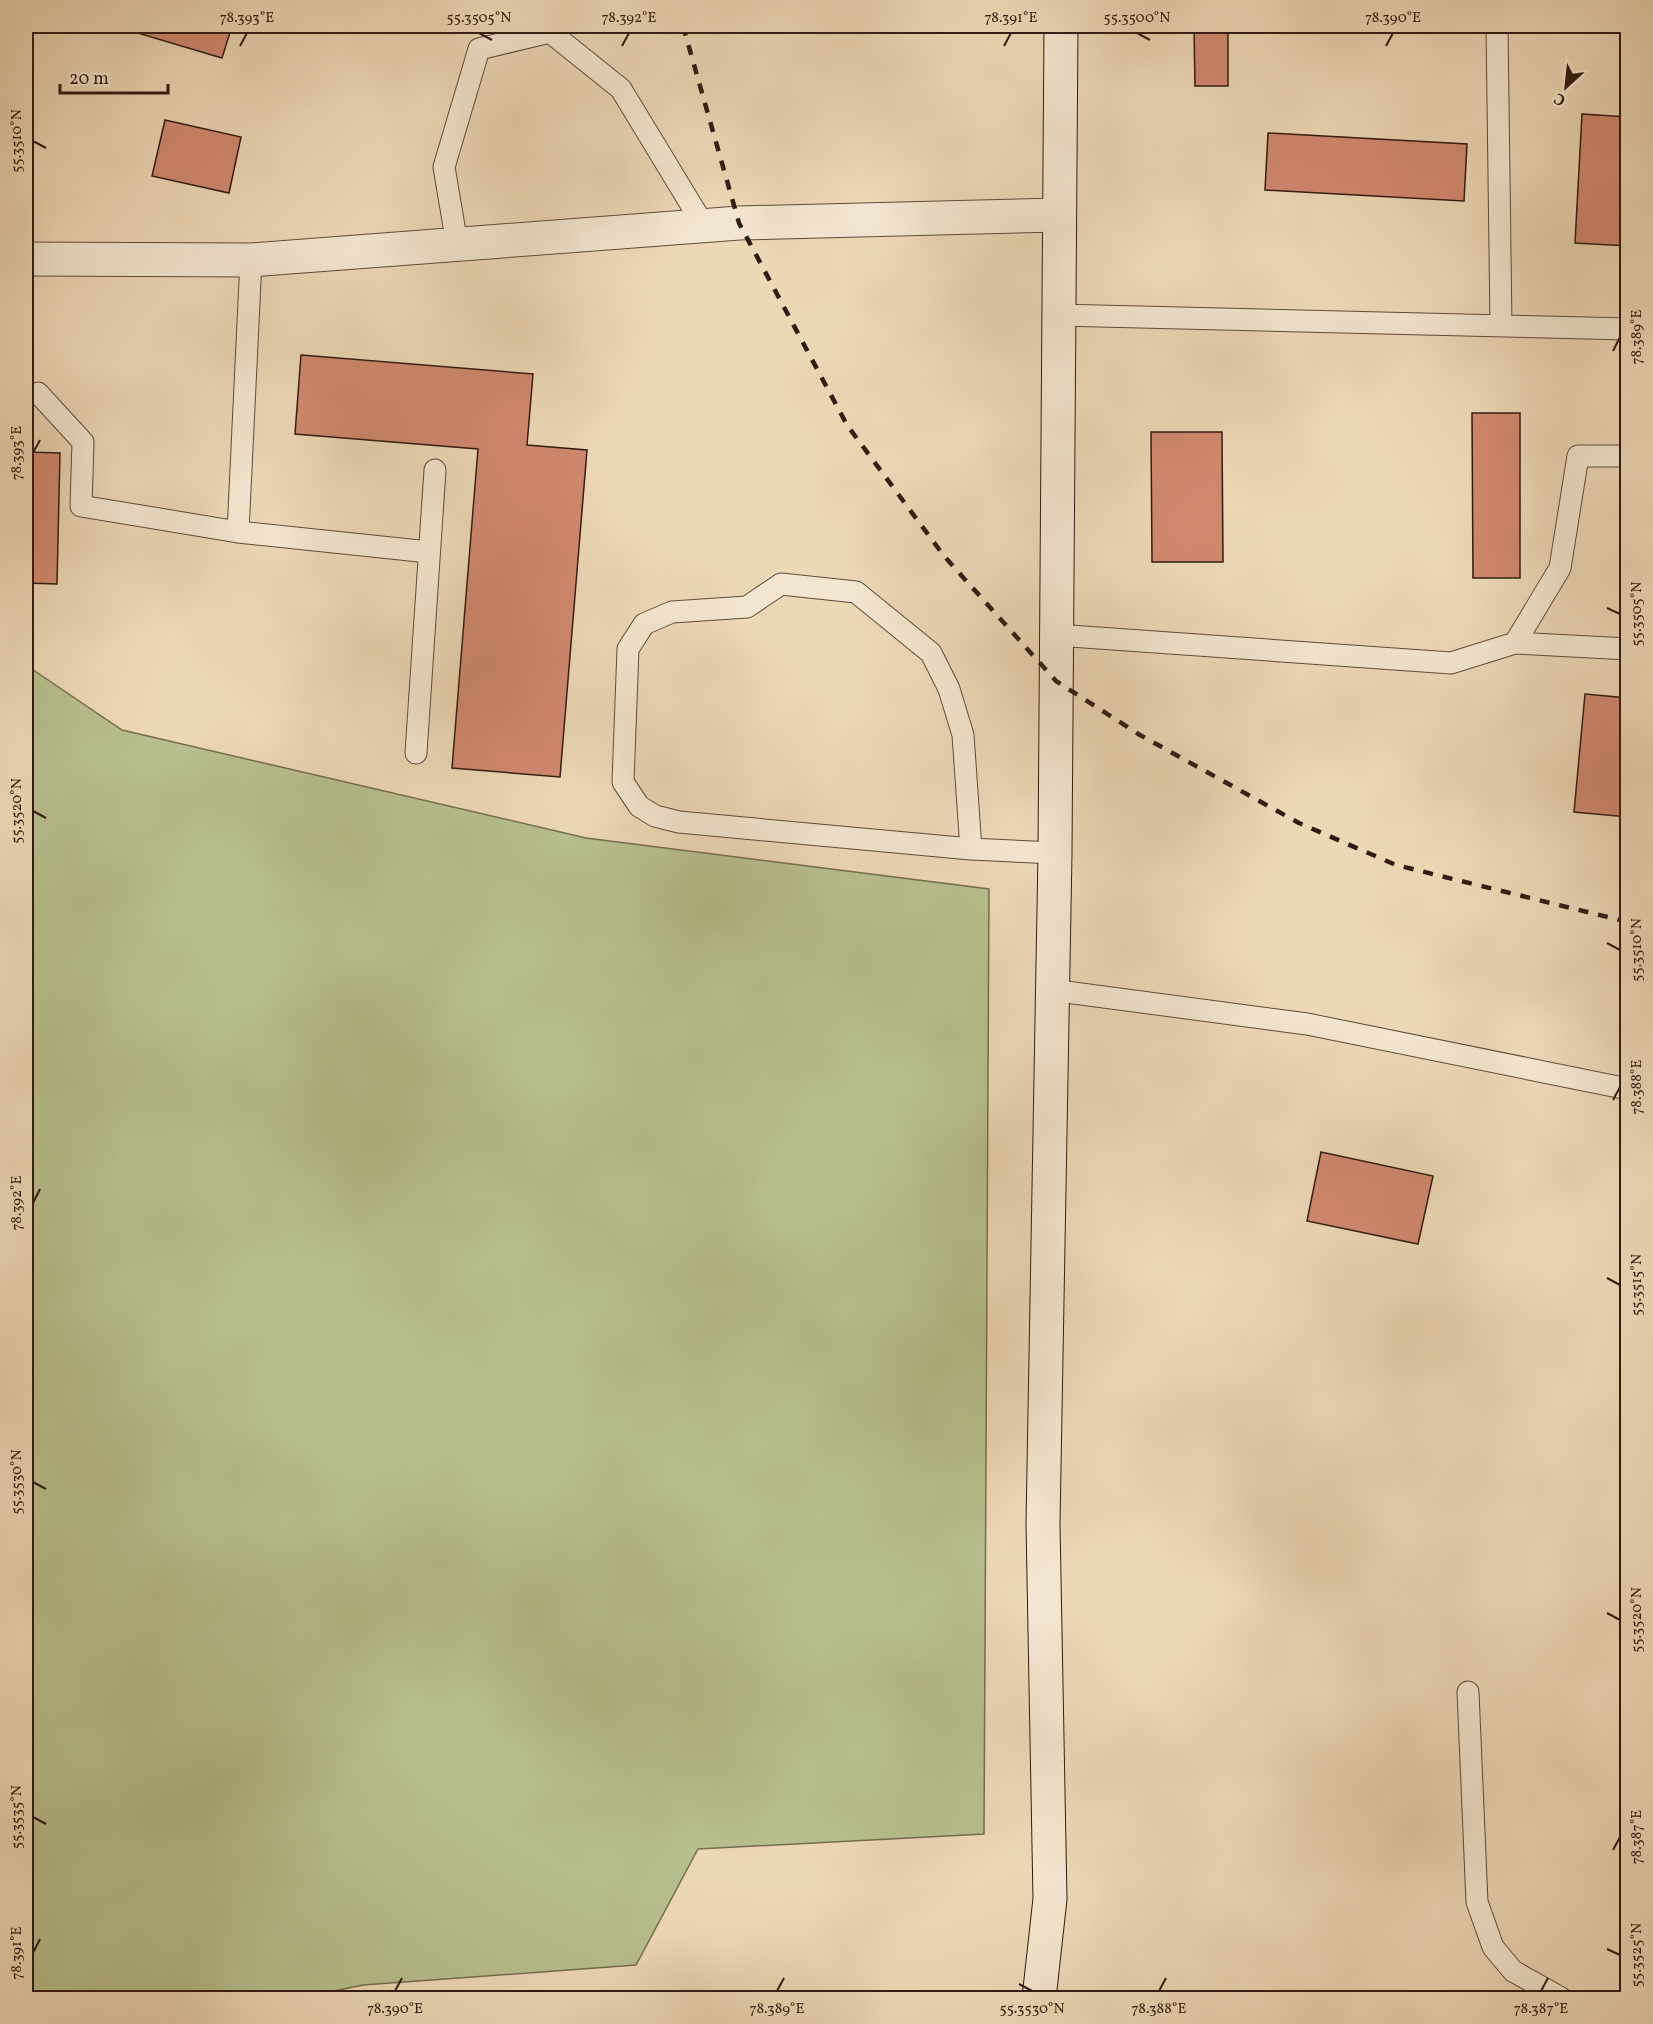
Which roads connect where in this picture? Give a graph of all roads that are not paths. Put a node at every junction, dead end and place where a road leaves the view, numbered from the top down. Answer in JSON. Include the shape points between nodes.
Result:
{"nodes":[{"id":1,"x":1061,"y":26,"type":"edge"},
{"id":2,"x":1497,"y":26,"type":"edge"},
{"id":3,"x":550,"y":29,"type":"edge"},
{"id":4,"x":1059,"y":215,"type":"junction"},
{"id":5,"x":704,"y":226,"type":"junction"},
{"id":6,"x":457,"y":244,"type":"junction"},
{"id":7,"x":26,"y":259,"type":"edge"},
{"id":8,"x":251,"y":260,"type":"junction"},
{"id":9,"x":1058,"y":315,"type":"junction"},
{"id":10,"x":1501,"y":326,"type":"junction"},
{"id":11,"x":1628,"y":328,"type":"edge"},
{"id":12,"x":38,"y":393,"type":"dead end"},
{"id":13,"x":1628,"y":456,"type":"edge"},
{"id":14,"x":435,"y":470,"type":"dead end"},
{"id":15,"x":238,"y":532,"type":"junction"},
{"id":16,"x":429,"y":552,"type":"junction"},
{"id":17,"x":1056,"y":634,"type":"junction"},
{"id":18,"x":1515,"y":643,"type":"junction"},
{"id":19,"x":1628,"y":649,"type":"edge"},
{"id":20,"x":416,"y":753,"type":"dead end"},
{"id":21,"x":970,"y":849,"type":"junction"},
{"id":22,"x":1054,"y":853,"type":"junction"},
{"id":23,"x":1051,"y":990,"type":"junction"},
{"id":24,"x":1628,"y":1089,"type":"edge"},
{"id":25,"x":1468,"y":1692,"type":"dead end"},
{"id":26,"x":1039,"y":1998,"type":"edge"},
{"id":27,"x":1561,"y":1998,"type":"edge"}],
"edges":[{"from":1,"to":4,"type":"main road"},
{"from":2,"to":10,"type":"lane"},
{"from":3,"to":5,"type":"lane","via":[[621,89]]},
{"from":3,"to":6,"type":"lane","via":[[479,49],[444,167]]},
{"from":4,"to":5,"type":"main road"},
{"from":4,"to":9,"type":"main road"},
{"from":5,"to":6,"type":"main road"},
{"from":6,"to":8,"type":"main road"},
{"from":7,"to":8,"type":"main road"},
{"from":8,"to":15,"type":"lane"},
{"from":9,"to":10,"type":"lane"},
{"from":9,"to":17,"type":"main road"},
{"from":10,"to":11,"type":"lane"},
{"from":12,"to":15,"type":"lane","via":[[84,442],[81,506]]},
{"from":13,"to":18,"type":"lane","via":[[1578,456],[1560,568]]},
{"from":14,"to":16,"type":"lane"},
{"from":15,"to":16,"type":"lane"},
{"from":16,"to":20,"type":"lane"},
{"from":17,"to":18,"type":"lane","via":[[1451,663]]},
{"from":17,"to":22,"type":"main road"},
{"from":18,"to":19,"type":"lane"},
{"from":21,"to":21,"type":"lane","via":[[679,822],[647,811],[623,782],[628,649],[645,624],[672,612],[747,607],[782,584],[856,592],[931,653],[949,689],[963,735]]},
{"from":21,"to":22,"type":"lane"},
{"from":22,"to":23,"type":"main road"},
{"from":23,"to":24,"type":"lane","via":[[1307,1024]]},
{"from":23,"to":26,"type":"main road","via":[[1043,1524],[1050,1899]]},
{"from":25,"to":27,"type":"lane","via":[[1477,1902],[1493,1947],[1513,1971]]}]}
